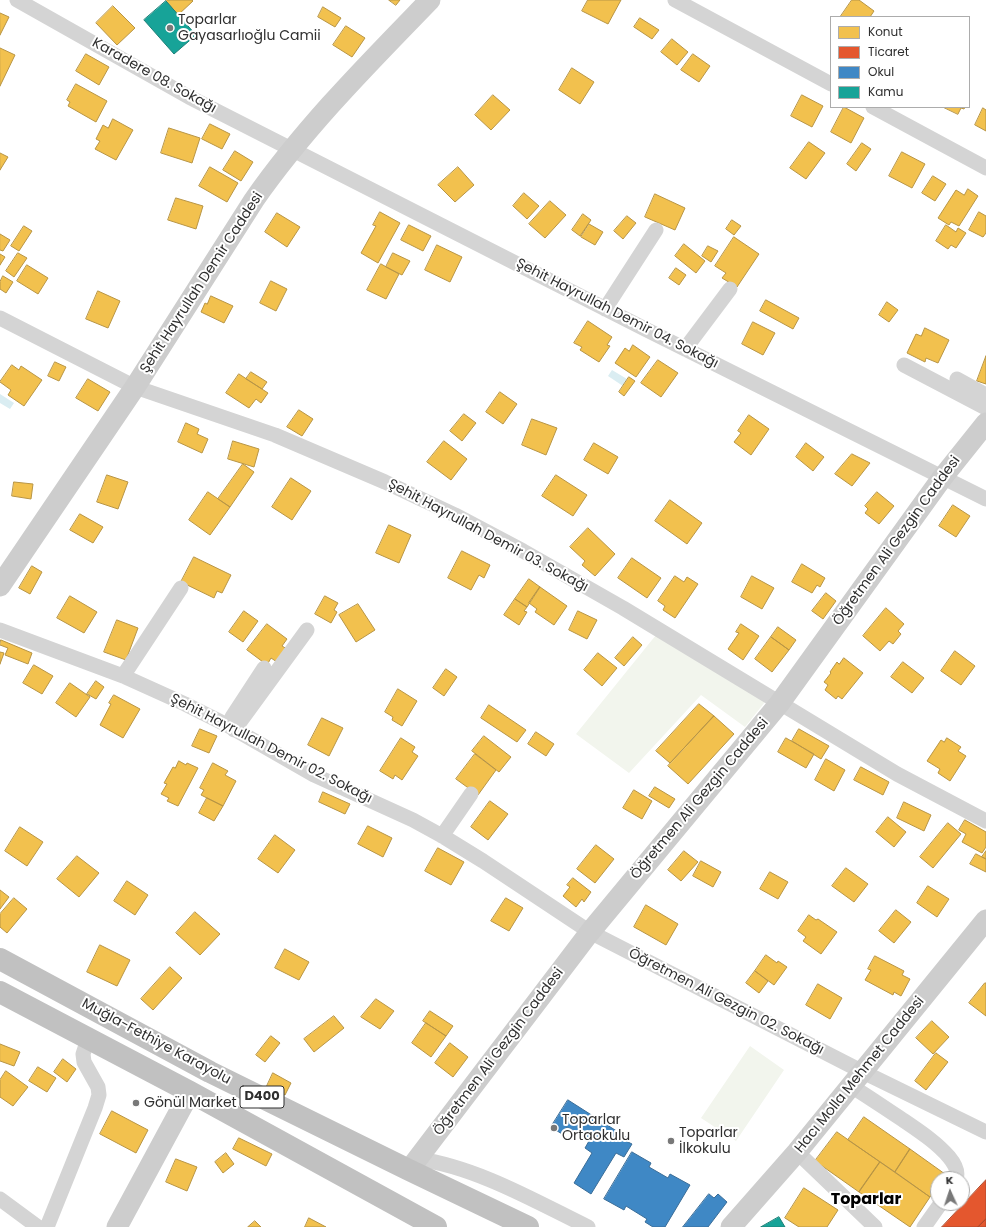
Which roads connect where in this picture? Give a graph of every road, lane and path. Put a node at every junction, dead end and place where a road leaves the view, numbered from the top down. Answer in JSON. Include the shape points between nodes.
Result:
{"nodes":[{"id":1,"x":17,"y":0,"type":"edge"},
{"id":2,"x":430,"y":0,"type":"edge"},
{"id":3,"x":675,"y":0,"type":"edge"},
{"id":4,"x":830,"y":83,"type":"edge"},
{"id":5,"x":875,"y":108,"type":"edge"},
{"id":6,"x":292,"y":149,"type":"junction"},
{"id":7,"x":986,"y":168,"type":"edge"},
{"id":8,"x":656,"y":230,"type":"dead end"},
{"id":9,"x":730,"y":289,"type":"dead end"},
{"id":10,"x":605,"y":308,"type":"junction"},
{"id":11,"x":0,"y":318,"type":"edge"},
{"id":12,"x":685,"y":349,"type":"junction"},
{"id":13,"x":904,"y":365,"type":"dead end"},
{"id":14,"x":957,"y":379,"type":"dead end"},
{"id":15,"x":135,"y":387,"type":"junction"},
{"id":16,"x":986,"y":395,"type":"edge"},
{"id":17,"x":986,"y":408,"type":"edge"},
{"id":18,"x":986,"y":423,"type":"edge"},
{"id":19,"x":942,"y":478,"type":"junction"},
{"id":20,"x":986,"y":499,"type":"edge"},
{"id":21,"x":0,"y":586,"type":"edge"},
{"id":22,"x":181,"y":588,"type":"dead end"},
{"id":23,"x":0,"y":630,"type":"edge"},
{"id":24,"x":307,"y":630,"type":"dead end"},
{"id":25,"x":264,"y":668,"type":"dead end"},
{"id":26,"x":123,"y":676,"type":"junction"},
{"id":27,"x":779,"y":704,"type":"junction"},
{"id":28,"x":231,"y":728,"type":"junction"},
{"id":29,"x":471,"y":794,"type":"dead end"},
{"id":30,"x":986,"y":821,"type":"edge"},
{"id":31,"x":442,"y":836,"type":"junction"},
{"id":32,"x":986,"y":920,"type":"edge"},
{"id":33,"x":590,"y":932,"type":"junction"},
{"id":34,"x":0,"y":959,"type":"edge"},
{"id":35,"x":0,"y":992,"type":"edge"},
{"id":36,"x":88,"y":1039,"type":"junction"},
{"id":37,"x":857,"y":1079,"type":"junction"},
{"id":38,"x":190,"y":1092,"type":"junction"},
{"id":39,"x":986,"y":1132,"type":"edge"},
{"id":40,"x":797,"y":1152,"type":"junction"},
{"id":41,"x":414,"y":1164,"type":"junction"},
{"id":42,"x":956,"y":1171,"type":"edge"},
{"id":43,"x":0,"y":1199,"type":"edge"},
{"id":44,"x":935,"y":1211,"type":"edge"},
{"id":45,"x":38,"y":1227,"type":"edge"},
{"id":46,"x":47,"y":1227,"type":"edge"},
{"id":47,"x":117,"y":1227,"type":"edge"},
{"id":48,"x":436,"y":1227,"type":"edge"},
{"id":49,"x":528,"y":1227,"type":"edge"},
{"id":50,"x":588,"y":1227,"type":"edge"},
{"id":51,"x":731,"y":1227,"type":"edge"},
{"id":52,"x":875,"y":1227,"type":"edge"},
{"id":53,"x":924,"y":1227,"type":"edge"}],
"edges":[{"from":1,"to":6,"type":"street","name":"Karadere 08. Sokağı","via":[[189,97]]},
{"from":2,"to":6,"type":"street","name":"Şehit Hayrullah Demir Caddesi","via":[[362,70]]},
{"from":3,"to":4,"type":"street"},
{"from":5,"to":7,"type":"street"},
{"from":6,"to":10,"type":"street","name":"Şehit Hayrullah Demir 04. Sokağı"},
{"from":6,"to":15,"type":"street","name":"Şehit Hayrullah Demir Caddesi","via":[[254,200]]},
{"from":8,"to":10,"type":"street"},
{"from":9,"to":12,"type":"street"},
{"from":10,"to":12,"type":"street","name":"Şehit Hayrullah Demir 04. Sokağı"},
{"from":11,"to":15,"type":"street","name":"Şehit Hayrullah Demir 03. Sokağı"},
{"from":12,"to":19,"type":"street","name":"Şehit Hayrullah Demir 04. Sokağı"},
{"from":13,"to":17,"type":"street"},
{"from":14,"to":16,"type":"street"},
{"from":15,"to":21,"type":"street","name":"Şehit Hayrullah Demir Caddesi"},
{"from":15,"to":27,"type":"street","name":"Şehit Hayrullah Demir 03. Sokağı","via":[[275,435],[455,515],[623,608]]},
{"from":18,"to":19,"type":"street","name":"Öğretmen Ali Gezgin Caddesi"},
{"from":19,"to":20,"type":"street","name":"Şehit Hayrullah Demir 04. Sokağı"},
{"from":19,"to":27,"type":"street","name":"Öğretmen Ali Gezgin Caddesi"},
{"from":22,"to":26,"type":"street"},
{"from":23,"to":26,"type":"street","name":"Şehit Hayrullah Demir 02. Sokağı"},
{"from":24,"to":28,"type":"street"},
{"from":25,"to":28,"type":"street"},
{"from":26,"to":28,"type":"street","name":"Şehit Hayrullah Demir 02. Sokağı"},
{"from":27,"to":30,"type":"street","name":"Şehit Hayrullah Demir 03. Sokağı","via":[[897,774]]},
{"from":27,"to":33,"type":"street","name":"Öğretmen Ali Gezgin Caddesi"},
{"from":28,"to":31,"type":"street","name":"Şehit Hayrullah Demir 02. Sokağı","via":[[314,775]]},
{"from":29,"to":31,"type":"street"},
{"from":31,"to":33,"type":"street","name":"Şehit Hayrullah Demir 02. Sokağı"},
{"from":32,"to":37,"type":"street","name":"Hacı Molla Mehmet Caddesi"},
{"from":33,"to":37,"type":"street","name":"Öğretmen Ali Gezgin 02. Sokağı"},
{"from":33,"to":41,"type":"street","name":"Öğretmen Ali Gezgin Caddesi"},
{"from":34,"to":41,"type":"highway","name":"Muğla-Fethiye Karayolu","number":"D400","via":[[210,1072]]},
{"from":35,"to":36,"type":"highway","name":"Muğla-Fethiye Karayolu","number":"D400"},
{"from":36,"to":38,"type":"highway","name":"Muğla-Fethiye Karayolu","number":"D400"},
{"from":36,"to":46,"type":"street","via":[[83,1054],[84,1062],[98,1087],[98,1095]]},
{"from":37,"to":39,"type":"street"},
{"from":37,"to":40,"type":"street","name":"Hacı Molla Mehmet Caddesi"},
{"from":37,"to":42,"type":"street","via":[[940,1147],[950,1157]]},
{"from":38,"to":47,"type":"street"},
{"from":38,"to":48,"type":"highway","name":"Muğla-Fethiye Karayolu","number":"D400"},
{"from":40,"to":51,"type":"street","name":"Hacı Molla Mehmet Caddesi"},
{"from":40,"to":52,"type":"street"},
{"from":41,"to":49,"type":"highway","name":"Muğla-Fethiye Karayolu","number":"D400"},
{"from":41,"to":50,"type":"street","via":[[438,1161],[466,1170]]},
{"from":43,"to":45,"type":"street"},
{"from":44,"to":53,"type":"street"}]}
